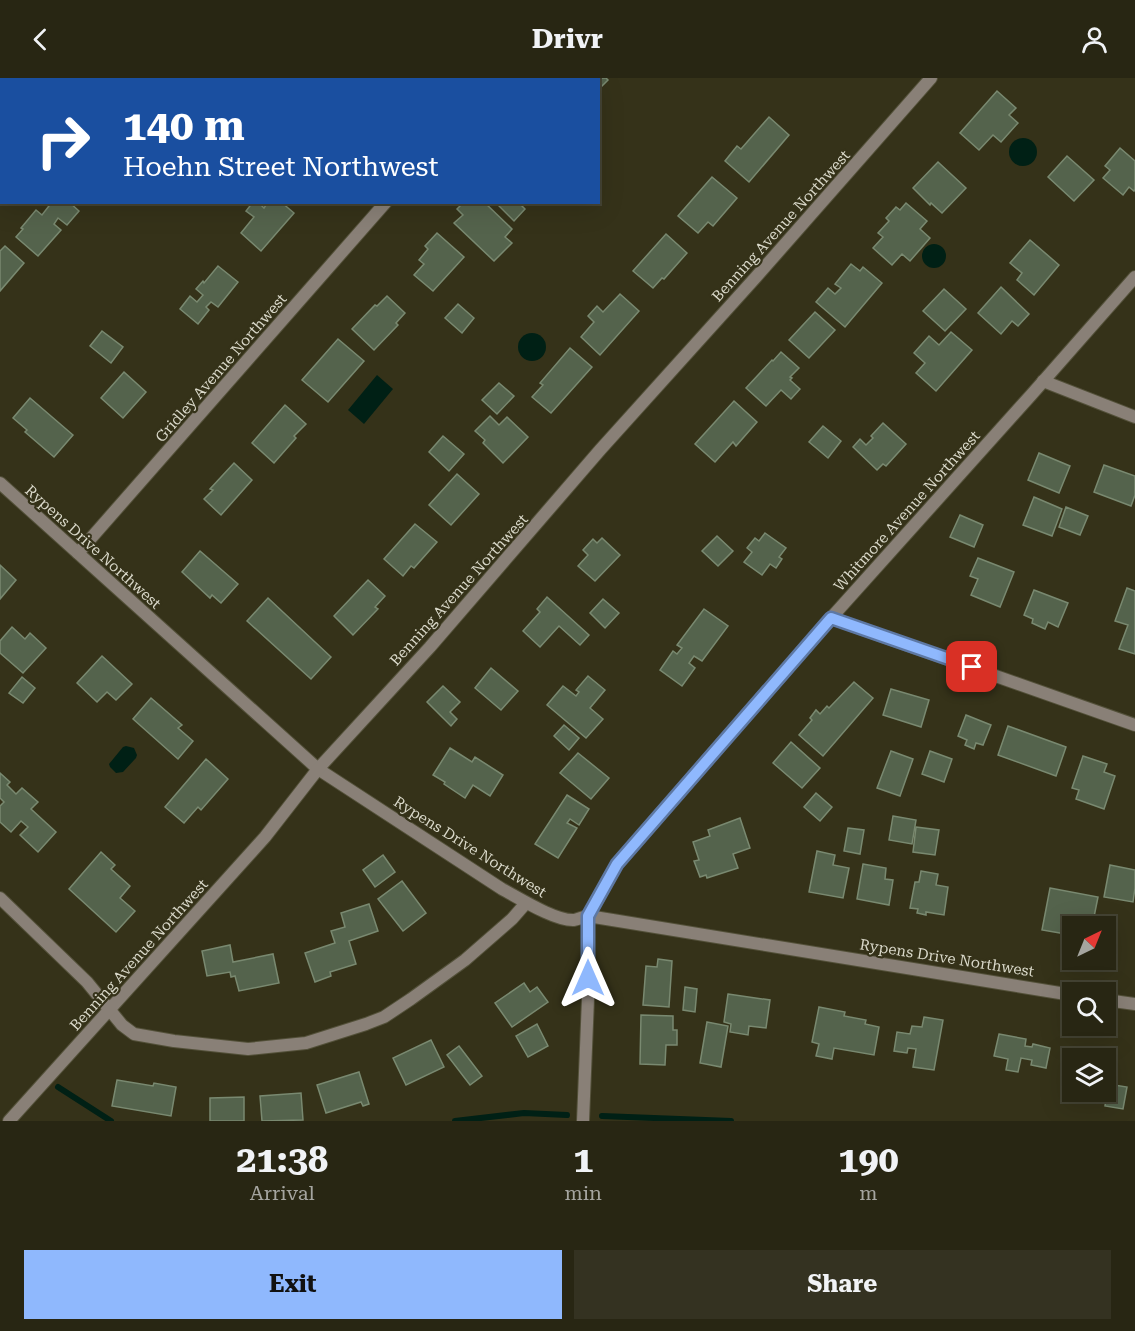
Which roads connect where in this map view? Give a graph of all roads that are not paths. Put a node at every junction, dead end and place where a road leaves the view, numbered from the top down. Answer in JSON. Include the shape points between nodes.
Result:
{"nodes":[{"id":1,"x":931,"y":78,"type":"edge"},
{"id":2,"x":384,"y":204,"type":"edge"},
{"id":3,"x":1135,"y":277,"type":"edge"},
{"id":4,"x":1043,"y":381,"type":"junction"},
{"id":5,"x":1135,"y":417,"type":"edge"},
{"id":6,"x":0,"y":483,"type":"edge"},
{"id":7,"x":78,"y":553,"type":"junction"},
{"id":8,"x":831,"y":618,"type":"junction"},
{"id":9,"x":1135,"y":724,"type":"edge"},
{"id":10,"x":318,"y":769,"type":"junction"},
{"id":11,"x":0,"y":898,"type":"edge"},
{"id":12,"x":526,"y":903,"type":"junction"},
{"id":13,"x":588,"y":916,"type":"junction"},
{"id":14,"x":1062,"y":992,"type":"edge"},
{"id":15,"x":1116,"y":1001,"type":"edge"},
{"id":16,"x":1135,"y":1004,"type":"edge"},
{"id":17,"x":109,"y":1011,"type":"junction"},
{"id":18,"x":9,"y":1121,"type":"edge"},
{"id":19,"x":583,"y":1121,"type":"edge"}],
"edges":[{"from":1,"to":10,"type":"street","name":"Benning Avenue Northwest"},
{"from":2,"to":7,"type":"street","name":"Gridley Avenue Northwest"},
{"from":3,"to":4,"type":"street","name":"Whitmore Avenue Northwest"},
{"from":4,"to":5,"type":"street"},
{"from":4,"to":8,"type":"street","name":"Whitmore Avenue Northwest"},
{"from":6,"to":7,"type":"street","name":"Rypens Drive Northwest"},
{"from":7,"to":10,"type":"street","name":"Rypens Drive Northwest"},
{"from":8,"to":9,"type":"street"},
{"from":8,"to":13,"type":"street","name":"Whitmore Avenue Northwest","via":[[617,864]]},
{"from":10,"to":12,"type":"street","name":"Rypens Drive Northwest"},
{"from":10,"to":17,"type":"street","name":"Benning Avenue Northwest","via":[[266,837]]},
{"from":11,"to":17,"type":"street","via":[[87,982]]},
{"from":12,"to":13,"type":"street","name":"Rypens Drive Northwest","via":[[572,920]]},
{"from":12,"to":17,"type":"street","via":[[465,960],[384,1017],[306,1043],[248,1049],[174,1041],[134,1034]]},
{"from":13,"to":14,"type":"street","name":"Rypens Drive Northwest"},
{"from":13,"to":19,"type":"street","name":"Whitmore Avenue Northwest"},
{"from":15,"to":16,"type":"street"},
{"from":17,"to":18,"type":"street","name":"Benning Avenue Northwest"}]}
